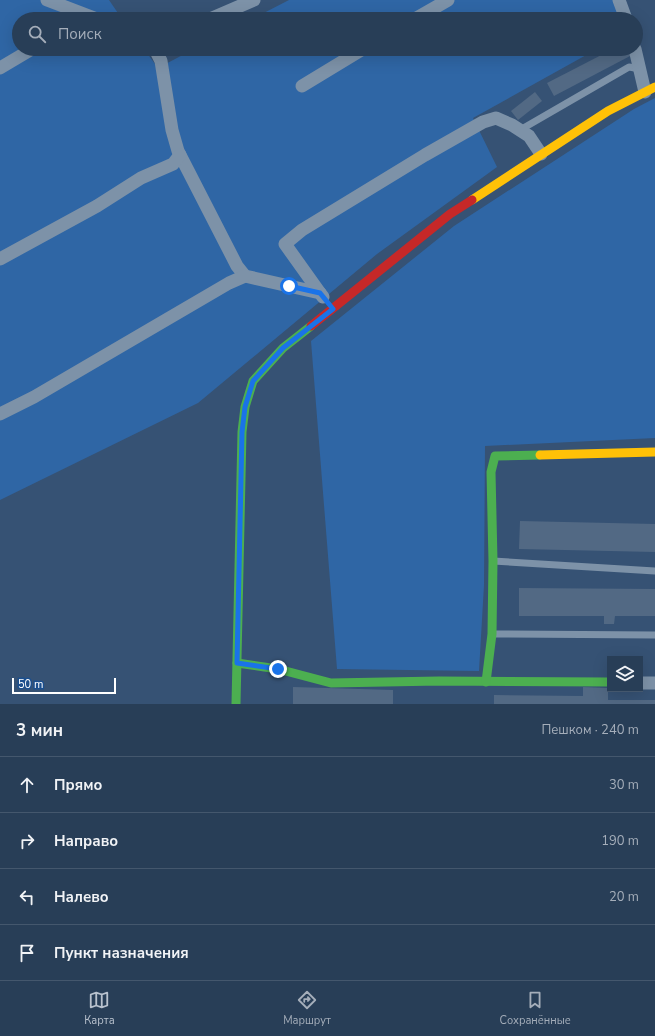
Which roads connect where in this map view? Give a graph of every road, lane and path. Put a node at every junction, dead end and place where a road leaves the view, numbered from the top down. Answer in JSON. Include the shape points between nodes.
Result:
{"nodes":[{"id":1,"x":47,"y":0,"type":"edge"},
{"id":2,"x":254,"y":0,"type":"edge"},
{"id":3,"x":448,"y":0,"type":"edge"},
{"id":4,"x":619,"y":0,"type":"edge"},
{"id":5,"x":72,"y":12,"type":"edge"},
{"id":6,"x":226,"y":12,"type":"edge"},
{"id":7,"x":427,"y":12,"type":"edge"},
{"id":8,"x":623,"y":12,"type":"edge"},
{"id":9,"x":20,"y":56,"type":"edge"},
{"id":10,"x":158,"y":56,"type":"edge"},
{"id":11,"x":351,"y":56,"type":"edge"},
{"id":12,"x":637,"y":56,"type":"edge"},
{"id":13,"x":0,"y":68,"type":"edge"},
{"id":14,"x":640,"y":69,"type":"junction"},
{"id":15,"x":302,"y":86,"type":"dead end"},
{"id":16,"x":650,"y":89,"type":"edge"},
{"id":17,"x":520,"y":130,"type":"junction"},
{"id":18,"x":542,"y":154,"type":"junction"},
{"id":19,"x":180,"y":155,"type":"junction"},
{"id":20,"x":0,"y":260,"type":"edge"},
{"id":21,"x":245,"y":276,"type":"junction"},
{"id":22,"x":320,"y":293,"type":"junction"},
{"id":23,"x":333,"y":309,"type":"junction"},
{"id":24,"x":0,"y":414,"type":"edge"},
{"id":25,"x":655,"y":452,"type":"edge"},
{"id":26,"x":493,"y":561,"type":"junction"},
{"id":27,"x":655,"y":571,"type":"edge"},
{"id":28,"x":492,"y":634,"type":"junction"},
{"id":29,"x":655,"y":635,"type":"edge"},
{"id":30,"x":237,"y":663,"type":"junction"},
{"id":31,"x":486,"y":682,"type":"junction"},
{"id":32,"x":607,"y":682,"type":"edge"},
{"id":33,"x":643,"y":683,"type":"edge"},
{"id":34,"x":655,"y":683,"type":"edge"},
{"id":35,"x":236,"y":704,"type":"edge"}],
"edges":[{"from":1,"to":5,"type":"street"},
{"from":2,"to":6,"type":"street"},
{"from":3,"to":7,"type":"street"},
{"from":4,"to":8,"type":"street"},
{"from":9,"to":13,"type":"street"},
{"from":10,"to":19,"type":"street","via":[[172,130]]},
{"from":11,"to":15,"type":"street"},
{"from":12,"to":14,"type":"street"},
{"from":14,"to":16,"type":"street"},
{"from":14,"to":17,"type":"lane","via":[[629,67]]},
{"from":16,"to":18,"type":"street","via":[[608,111]]},
{"from":17,"to":18,"type":"street","via":[[529,136]]},
{"from":17,"to":22,"type":"street","via":[[496,118],[483,122],[302,230],[285,244]]},
{"from":18,"to":23,"type":"street","via":[[450,214]]},
{"from":19,"to":20,"type":"street","via":[[173,164],[141,178],[97,206]]},
{"from":19,"to":21,"type":"street","via":[[237,266]]},
{"from":21,"to":22,"type":"street"},
{"from":21,"to":24,"type":"street"},
{"from":22,"to":23,"type":"street"},
{"from":23,"to":30,"type":"street","via":[[283,348],[253,381],[245,407],[242,432]]},
{"from":25,"to":26,"type":"street","via":[[495,456],[491,472]]},
{"from":26,"to":27,"type":"lane"},
{"from":26,"to":28,"type":"street"},
{"from":28,"to":29,"type":"lane"},
{"from":28,"to":31,"type":"street"},
{"from":30,"to":31,"type":"street","via":[[278,669],[331,683]]},
{"from":30,"to":35,"type":"street"},
{"from":31,"to":32,"type":"street"},
{"from":33,"to":34,"type":"street"}]}
